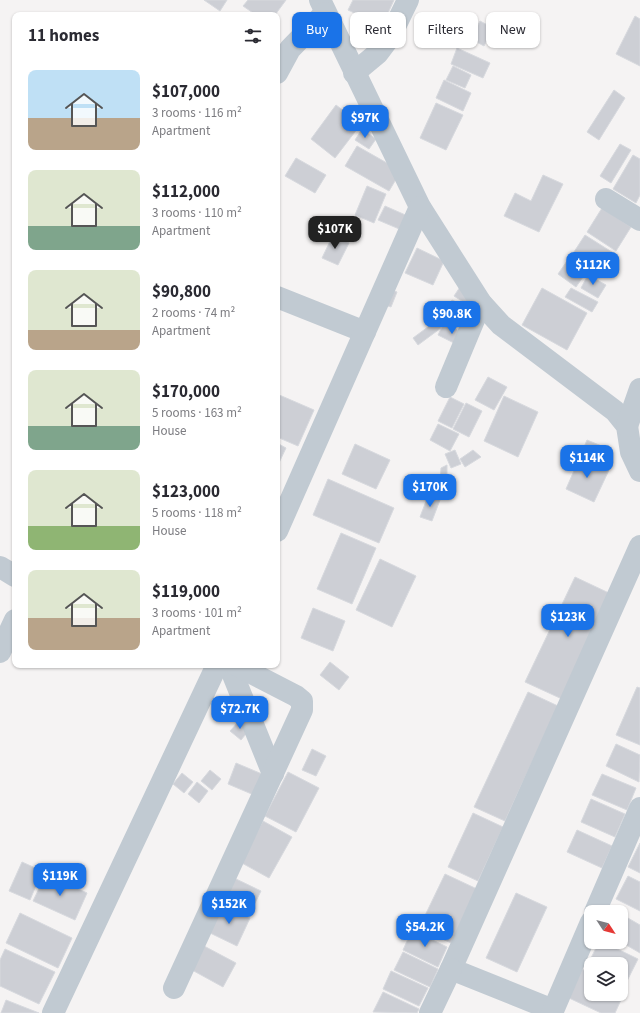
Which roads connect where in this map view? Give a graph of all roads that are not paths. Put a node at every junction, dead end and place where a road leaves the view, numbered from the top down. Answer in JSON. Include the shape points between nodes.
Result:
{"nodes":[{"id":1,"x":408,"y":0,"type":"edge"},
{"id":2,"x":322,"y":7,"type":"edge"},
{"id":3,"x":280,"y":67,"type":"edge"},
{"id":4,"x":354,"y":73,"type":"junction"},
{"id":5,"x":606,"y":199,"type":"dead end"},
{"id":6,"x":420,"y":207,"type":"junction"},
{"id":7,"x":640,"y":220,"type":"edge"},
{"id":8,"x":280,"y":298,"type":"edge"},
{"id":9,"x":481,"y":303,"type":"junction"},
{"id":10,"x":365,"y":332,"type":"junction"},
{"id":11,"x":446,"y":387,"type":"dead end"},
{"id":12,"x":640,"y":389,"type":"edge"},
{"id":13,"x":627,"y":426,"type":"junction"},
{"id":14,"x":640,"y":471,"type":"edge"},
{"id":15,"x":280,"y":524,"type":"edge"},
{"id":16,"x":640,"y":546,"type":"edge"},
{"id":17,"x":0,"y":567,"type":"edge"},
{"id":18,"x":12,"y":574,"type":"edge"},
{"id":19,"x":12,"y":626,"type":"edge"},
{"id":20,"x":0,"y":652,"type":"edge"},
{"id":21,"x":216,"y":668,"type":"edge"},
{"id":22,"x":230,"y":668,"type":"edge"},
{"id":23,"x":242,"y":668,"type":"edge"},
{"id":24,"x":273,"y":774,"type":"junction"},
{"id":25,"x":640,"y":808,"type":"edge"},
{"id":26,"x":598,"y":905,"type":"edge"},
{"id":27,"x":584,"y":938,"type":"edge"},
{"id":28,"x":451,"y":969,"type":"junction"},
{"id":29,"x":174,"y":988,"type":"dead end"},
{"id":30,"x":552,"y":1011,"type":"edge"},
{"id":31,"x":53,"y":1013,"type":"edge"},
{"id":32,"x":430,"y":1013,"type":"edge"}],
"edges":[{"from":1,"to":4,"type":"street","via":[[390,37],[378,53]]},
{"from":2,"to":3,"type":"street","via":[[290,49]]},
{"from":2,"to":4,"type":"street"},
{"from":4,"to":6,"type":"street"},
{"from":5,"to":7,"type":"street"},
{"from":6,"to":9,"type":"street"},
{"from":6,"to":10,"type":"street"},
{"from":8,"to":10,"type":"street"},
{"from":9,"to":11,"type":"street"},
{"from":9,"to":13,"type":"street","via":[[501,325],[615,411]]},
{"from":10,"to":15,"type":"street"},
{"from":12,"to":13,"type":"street"},
{"from":13,"to":14,"type":"street","via":[[632,452]]},
{"from":16,"to":28,"type":"street"},
{"from":17,"to":18,"type":"street"},
{"from":19,"to":20,"type":"street"},
{"from":21,"to":31,"type":"street"},
{"from":22,"to":24,"type":"street"},
{"from":23,"to":24,"type":"street","via":[[302,701],[302,710]]},
{"from":24,"to":29,"type":"street"},
{"from":25,"to":26,"type":"street"},
{"from":27,"to":30,"type":"street"},
{"from":28,"to":30,"type":"street"},
{"from":28,"to":32,"type":"street"}]}
